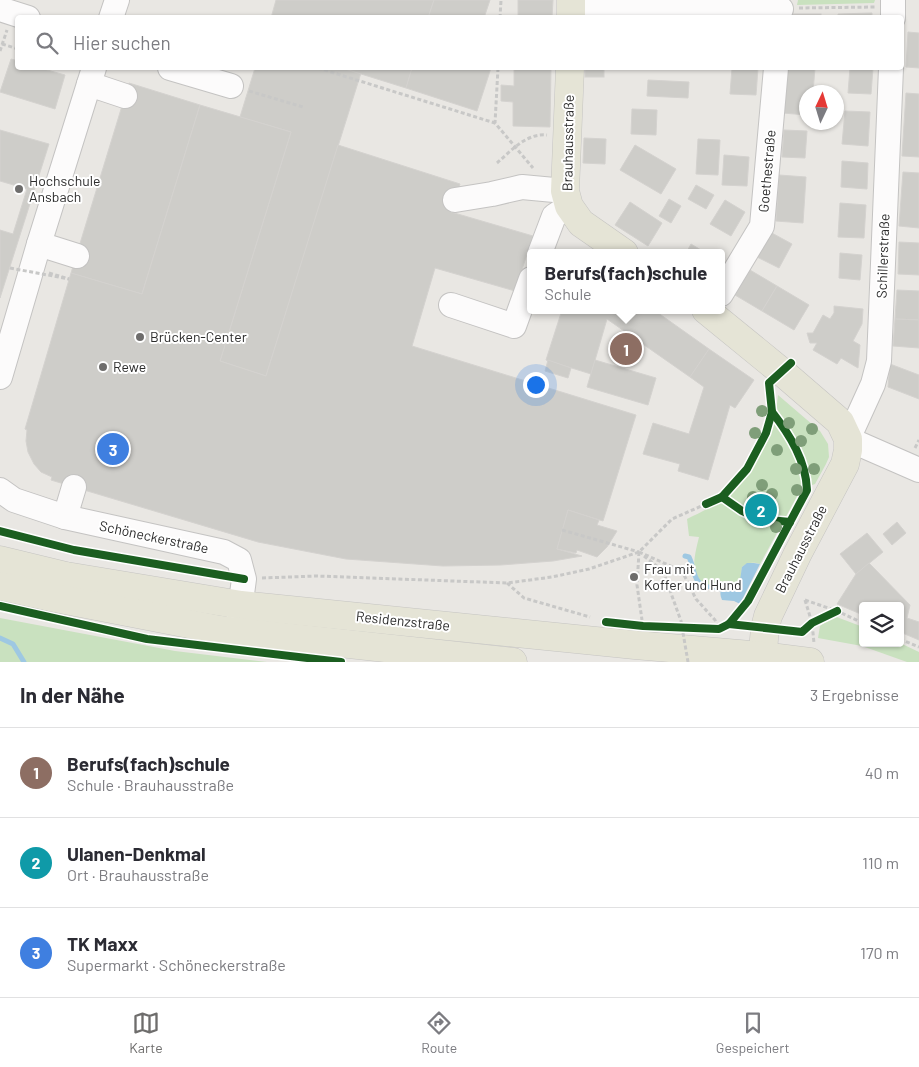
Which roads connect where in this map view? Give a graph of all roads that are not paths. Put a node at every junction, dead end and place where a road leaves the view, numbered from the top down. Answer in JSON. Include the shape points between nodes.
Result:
{"nodes":[{"id":1,"x":117,"y":0,"type":"edge"},
{"id":2,"x":781,"y":9,"type":"edge"},
{"id":3,"x":0,"y":10,"type":"edge"},
{"id":4,"x":571,"y":10,"type":"edge"},
{"id":5,"x":18,"y":15,"type":"edge"},
{"id":6,"x":112,"y":15,"type":"edge"},
{"id":7,"x":177,"y":70,"type":"edge"},
{"id":8,"x":570,"y":70,"type":"edge"},
{"id":9,"x":776,"y":70,"type":"edge"},
{"id":10,"x":891,"y":70,"type":"edge"},
{"id":11,"x":92,"y":76,"type":"edge"},
{"id":12,"x":231,"y":86,"type":"road end"},
{"id":13,"x":125,"y":96,"type":"dead end"},
{"id":14,"x":567,"y":199,"type":"junction"},
{"id":15,"x":455,"y":200,"type":"dead end"},
{"id":16,"x":39,"y":244,"type":"junction"},
{"id":17,"x":542,"y":249,"type":"edge"},
{"id":18,"x":618,"y":249,"type":"edge"},
{"id":19,"x":76,"y":256,"type":"dead end"},
{"id":20,"x":725,"y":286,"type":"edge"},
{"id":21,"x":527,"y":290,"type":"edge"},
{"id":22,"x":451,"y":305,"type":"dead end"},
{"id":23,"x":720,"y":314,"type":"edge"},
{"id":24,"x":0,"y":377,"type":"edge"},
{"id":25,"x":848,"y":439,"type":"junction"},
{"id":26,"x":917,"y":460,"type":"edge"},
{"id":27,"x":74,"y":487,"type":"dead end"},
{"id":28,"x":0,"y":490,"type":"edge"},
{"id":29,"x":65,"y":517,"type":"junction"},
{"id":30,"x":0,"y":560,"type":"edge"},
{"id":31,"x":0,"y":586,"type":"edge"},
{"id":32,"x":241,"y":605,"type":"junction"},
{"id":33,"x":812,"y":653,"type":"edge"},
{"id":34,"x":762,"y":659,"type":"edge"},
{"id":35,"x":513,"y":662,"type":"edge"}],
"edges":[{"from":1,"to":6,"type":"street"},
{"from":2,"to":4,"type":"street"},
{"from":3,"to":5,"type":"street"},
{"from":7,"to":12,"type":"street"},
{"from":8,"to":14,"type":"main road","name":"Brauhausstraße"},
{"from":9,"to":20,"type":"street","name":"Goethestraße","via":[[762,226]]},
{"from":10,"to":25,"type":"street","name":"Schillerstraße","via":[[879,361],[873,384]]},
{"from":11,"to":13,"type":"street"},
{"from":11,"to":16,"type":"street"},
{"from":14,"to":15,"type":"street","via":[[522,186]]},
{"from":14,"to":17,"type":"street","via":[[554,216]]},
{"from":14,"to":18,"type":"main road","name":"Brauhausstraße","via":[[581,223]]},
{"from":16,"to":19,"type":"street"},
{"from":16,"to":24,"type":"street"},
{"from":21,"to":22,"type":"street","via":[[514,326]]},
{"from":23,"to":25,"type":"main road","via":[[840,422]]},
{"from":25,"to":26,"type":"street"},
{"from":25,"to":34,"type":"main road","name":"Brauhausstraße","via":[[845,464],[768,616]]},
{"from":27,"to":29,"type":"street"},
{"from":28,"to":29,"type":"street","name":"Schöneckerstraße","via":[[14,500]]},
{"from":29,"to":32,"type":"street","name":"Schöneckerstraße","via":[[224,552],[240,560]]},
{"from":30,"to":32,"type":"main road","name":"Residenzstraße","via":[[66,576]]},
{"from":31,"to":32,"type":"main road","name":"Residenzstraße","via":[[213,629]]},
{"from":32,"to":34,"type":"main road","name":"Residenzstraße"},
{"from":32,"to":35,"type":"main road","name":"Residenzstraße","via":[[354,645]]},
{"from":33,"to":34,"type":"main road","name":"Residenzstraße"}]}
